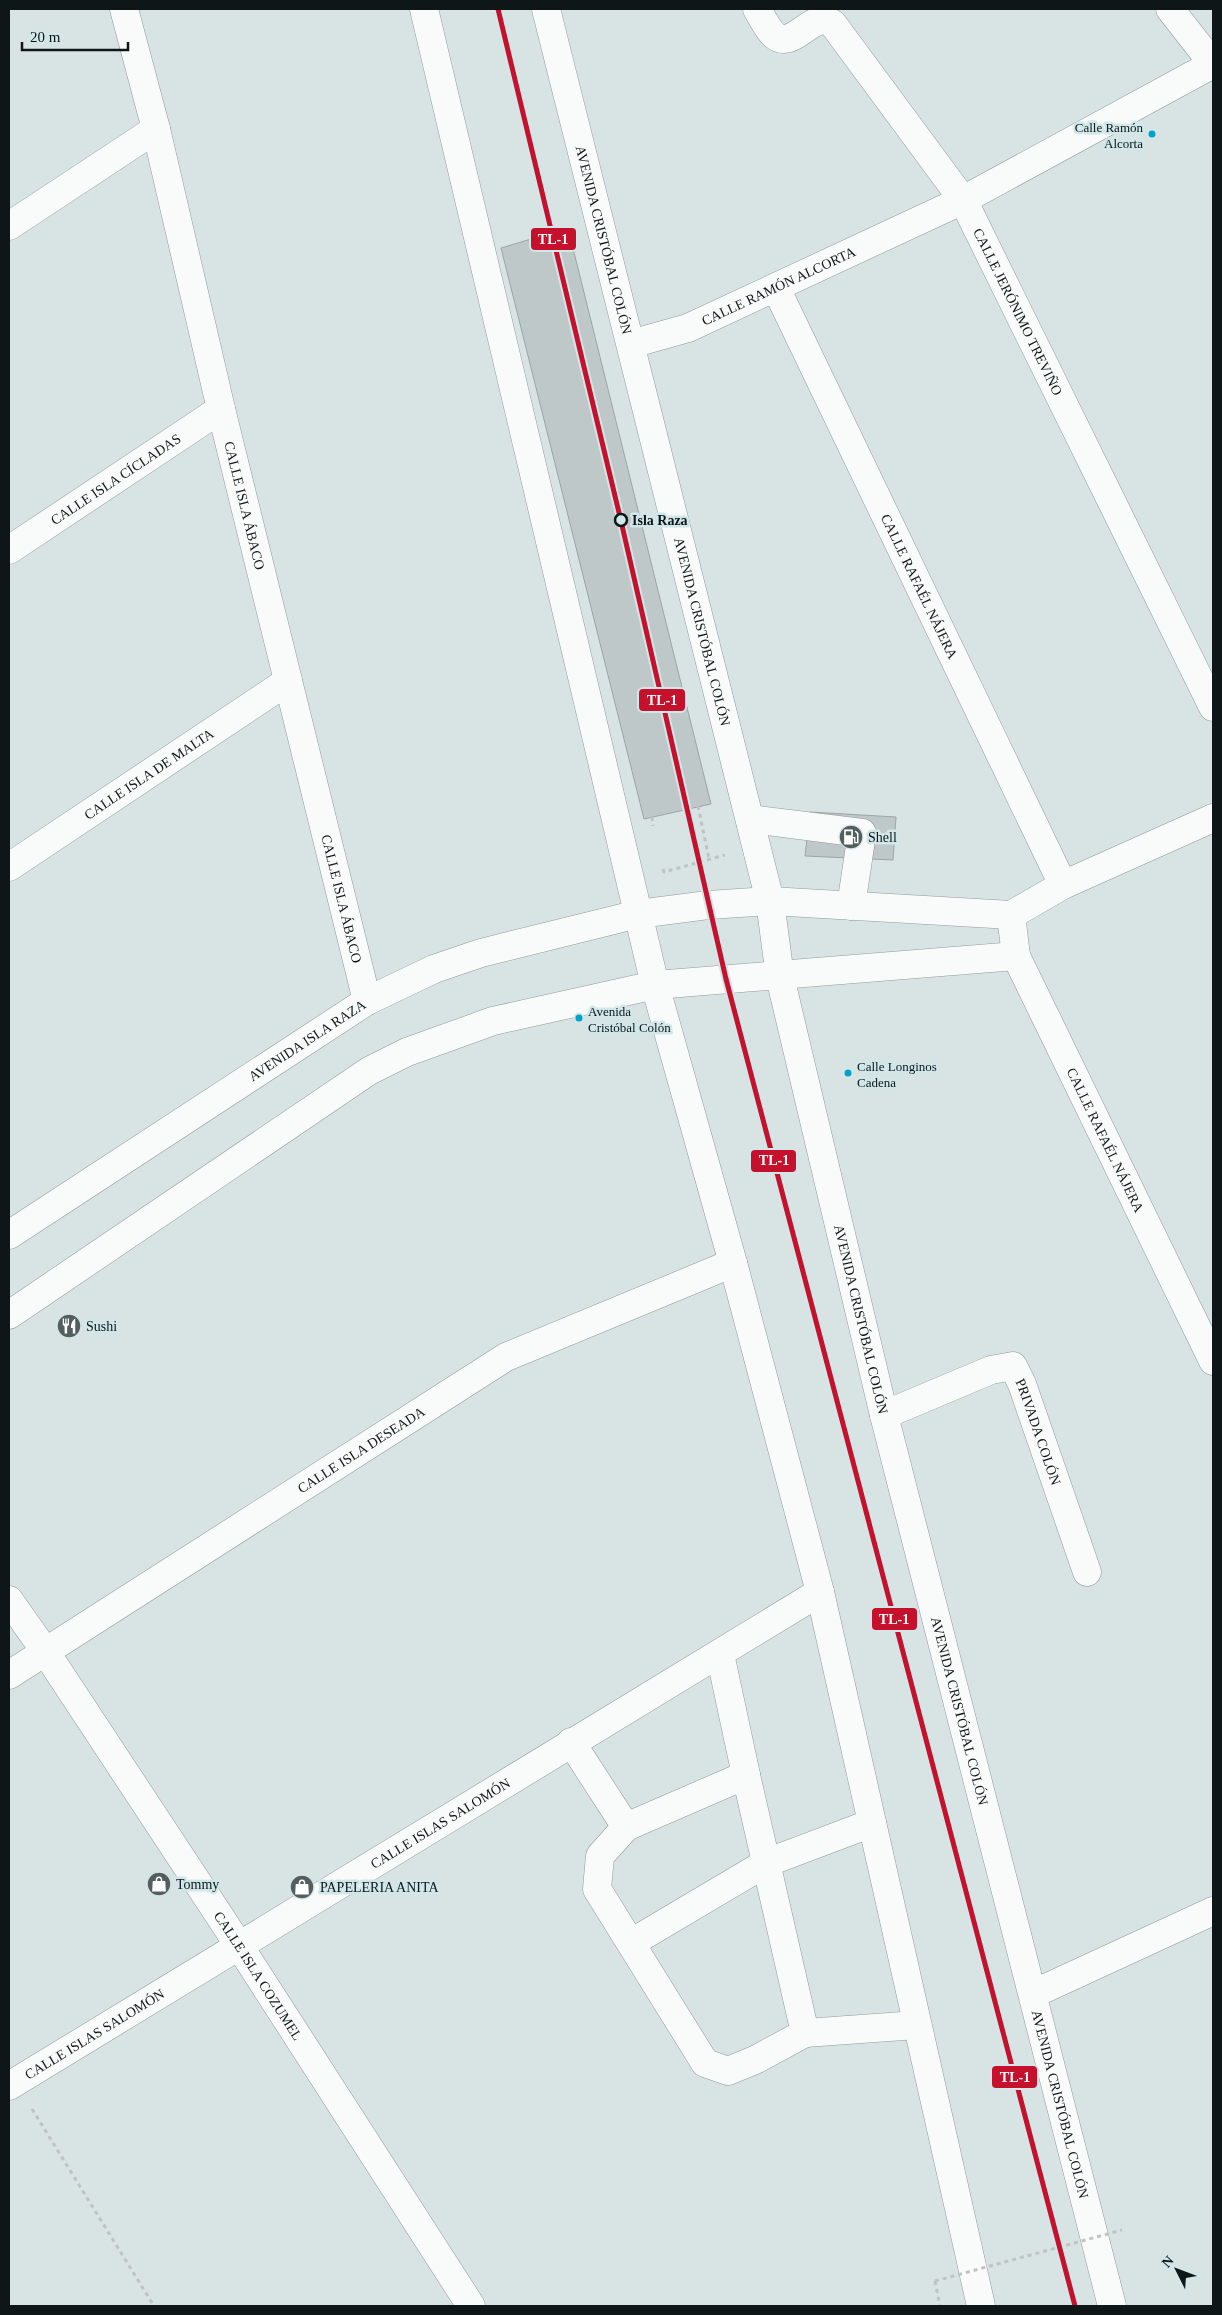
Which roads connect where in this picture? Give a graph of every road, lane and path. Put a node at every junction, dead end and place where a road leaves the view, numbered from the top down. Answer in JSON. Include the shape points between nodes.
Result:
{"nodes":[{"id":1,"x":124,"y":9,"type":"edge"},
{"id":2,"x":424,"y":9,"type":"edge"},
{"id":3,"x":546,"y":9,"type":"edge"},
{"id":4,"x":757,"y":9,"type":"edge"},
{"id":5,"x":1170,"y":9,"type":"edge"},
{"id":6,"x":1213,"y":64,"type":"edge"},
{"id":7,"x":156,"y":129,"type":"junction"},
{"id":8,"x":963,"y":200,"type":"junction"},
{"id":9,"x":9,"y":226,"type":"edge"},
{"id":10,"x":776,"y":288,"type":"junction"},
{"id":11,"x":631,"y":344,"type":"junction"},
{"id":12,"x":221,"y":410,"type":"junction"},
{"id":13,"x":9,"y":550,"type":"edge"},
{"id":14,"x":288,"y":681,"type":"junction"},
{"id":15,"x":1213,"y":707,"type":"edge"},
{"id":16,"x":698,"y":806,"type":"dead end"},
{"id":17,"x":652,"y":817,"type":"dead end"},
{"id":18,"x":1213,"y":818,"type":"edge"},
{"id":19,"x":750,"y":820,"type":"junction"},
{"id":20,"x":654,"y":826,"type":"junction"},
{"id":21,"x":618,"y":831,"type":"junction"},
{"id":22,"x":656,"y":835,"type":"dead end"},
{"id":23,"x":757,"y":845,"type":"junction"},
{"id":24,"x":709,"y":859,"type":"junction"},
{"id":25,"x":662,"y":862,"type":"dead end"},
{"id":26,"x":9,"y":867,"type":"edge"},
{"id":27,"x":1063,"y":885,"type":"junction"},
{"id":28,"x":770,"y":901,"type":"junction"},
{"id":29,"x":850,"y":906,"type":"junction"},
{"id":30,"x":638,"y":914,"type":"junction"},
{"id":31,"x":1011,"y":916,"type":"junction"},
{"id":32,"x":1016,"y":956,"type":"junction"},
{"id":33,"x":780,"y":976,"type":"junction"},
{"id":34,"x":655,"y":985,"type":"junction"},
{"id":35,"x":367,"y":1001,"type":"junction"},
{"id":36,"x":9,"y":1235,"type":"edge"},
{"id":37,"x":733,"y":1263,"type":"junction"},
{"id":38,"x":9,"y":1315,"type":"edge"},
{"id":39,"x":1213,"y":1361,"type":"edge"},
{"id":40,"x":884,"y":1415,"type":"junction"},
{"id":41,"x":1087,"y":1572,"type":"dead end"},
{"id":42,"x":820,"y":1592,"type":"junction"},
{"id":43,"x":9,"y":1600,"type":"edge"},
{"id":44,"x":45,"y":1651,"type":"junction"},
{"id":45,"x":720,"y":1654,"type":"junction"},
{"id":46,"x":9,"y":1675,"type":"edge"},
{"id":47,"x":572,"y":1742,"type":"junction"},
{"id":48,"x":746,"y":1775,"type":"junction"},
{"id":49,"x":872,"y":1823,"type":"junction"},
{"id":50,"x":626,"y":1828,"type":"junction"},
{"id":51,"x":766,"y":1862,"type":"junction"},
{"id":52,"x":1213,"y":1911,"type":"edge"},
{"id":53,"x":631,"y":1943,"type":"junction"},
{"id":54,"x":240,"y":1947,"type":"junction"},
{"id":55,"x":1033,"y":1994,"type":"junction"},
{"id":56,"x":918,"y":2025,"type":"junction"},
{"id":57,"x":805,"y":2033,"type":"junction"},
{"id":58,"x":12,"y":2084,"type":"edge"},
{"id":59,"x":1122,"y":2230,"type":"dead end"},
{"id":60,"x":154,"y":2306,"type":"edge"},
{"id":61,"x":471,"y":2306,"type":"edge"},
{"id":62,"x":940,"y":2306,"type":"edge"},
{"id":63,"x":981,"y":2306,"type":"edge"},
{"id":64,"x":1112,"y":2306,"type":"edge"}],
"edges":[{"from":1,"to":7,"type":"street","name":"CALLE ISLA ÁBACO"},
{"from":2,"to":21,"type":"street"},
{"from":3,"to":11,"type":"street","name":"AVENIDA CRISTÓBAL COLÓN"},
{"from":4,"to":8,"type":"street","name":"CALLE JERÓNIMO TREVIÑO","via":[[774,35],[780,38],[793,37],[817,20],[828,20],[833,24]]},
{"from":5,"to":6,"type":"street"},
{"from":6,"to":8,"type":"street","name":"CALLE RAMÓN ALCORTA"},
{"from":7,"to":9,"type":"street"},
{"from":7,"to":12,"type":"street","name":"CALLE ISLA ÁBACO"},
{"from":8,"to":10,"type":"street","name":"CALLE RAMÓN ALCORTA"},
{"from":8,"to":15,"type":"street","name":"CALLE JERÓNIMO TREVIÑO"},
{"from":10,"to":11,"type":"street","name":"CALLE RAMÓN ALCORTA","via":[[688,328]]},
{"from":10,"to":27,"type":"street","name":"CALLE RAFAÉL NÁJERA"},
{"from":11,"to":19,"type":"street","name":"AVENIDA CRISTÓBAL COLÓN"},
{"from":12,"to":13,"type":"street","name":"CALLE ISLA CÍCLADAS"},
{"from":12,"to":14,"type":"street","name":"CALLE ISLA ÁBACO"},
{"from":14,"to":26,"type":"street","name":"CALLE ISLA DE MALTA"},
{"from":14,"to":35,"type":"street","name":"CALLE ISLA ÁBACO"},
{"from":16,"to":24,"type":"path"},
{"from":17,"to":20,"type":"path"},
{"from":18,"to":27,"type":"street"},
{"from":19,"to":23,"type":"street","name":"AVENIDA CRISTÓBAL COLÓN"},
{"from":19,"to":29,"type":"street","via":[[862,833]]},
{"from":20,"to":21,"type":"path"},
{"from":20,"to":22,"type":"path"},
{"from":21,"to":30,"type":"street"},
{"from":23,"to":24,"type":"path"},
{"from":23,"to":28,"type":"street","name":"AVENIDA CRISTÓBAL COLÓN"},
{"from":24,"to":25,"type":"path","via":[[664,872]]},
{"from":27,"to":31,"type":"street"},
{"from":28,"to":29,"type":"street"},
{"from":28,"to":30,"type":"street","name":"AVENIDA ISLA RAZA"},
{"from":28,"to":33,"type":"street","name":"AVENIDA CRISTÓBAL COLÓN"},
{"from":29,"to":31,"type":"street"},
{"from":30,"to":34,"type":"street"},
{"from":30,"to":35,"type":"street","name":"AVENIDA ISLA RAZA","via":[[480,953],[434,969]]},
{"from":31,"to":32,"type":"street","name":"CALLE RAFAÉL NÁJERA"},
{"from":32,"to":33,"type":"street"},
{"from":32,"to":39,"type":"street","name":"CALLE RAFAÉL NÁJERA"},
{"from":33,"to":34,"type":"street"},
{"from":33,"to":40,"type":"street","name":"AVENIDA CRISTÓBAL COLÓN"},
{"from":34,"to":37,"type":"street"},
{"from":34,"to":38,"type":"street","via":[[494,1021],[406,1052],[370,1071]]},
{"from":35,"to":36,"type":"street","name":"AVENIDA ISLA RAZA"},
{"from":37,"to":42,"type":"street"},
{"from":37,"to":44,"type":"street","name":"CALLE ISLA DESEADA","via":[[506,1357]]},
{"from":40,"to":41,"type":"street","name":"PRIVADA COLÓN","via":[[991,1370],[1013,1366]]},
{"from":40,"to":55,"type":"street","name":"AVENIDA CRISTÓBAL COLÓN"},
{"from":42,"to":45,"type":"street","name":"CALLE ISLAS SALOMÓN"},
{"from":42,"to":49,"type":"street"},
{"from":43,"to":44,"type":"street","name":"CALLE ISLA COZUMEL"},
{"from":44,"to":46,"type":"street","name":"CALLE ISLA DESEADA"},
{"from":44,"to":54,"type":"street","name":"CALLE ISLA COZUMEL"},
{"from":45,"to":47,"type":"street","name":"CALLE ISLAS SALOMÓN"},
{"from":45,"to":48,"type":"street"},
{"from":47,"to":50,"type":"street"},
{"from":47,"to":54,"type":"street","name":"CALLE ISLAS SALOMÓN"},
{"from":48,"to":50,"type":"street"},
{"from":48,"to":51,"type":"street"},
{"from":49,"to":51,"type":"street"},
{"from":49,"to":56,"type":"street"},
{"from":50,"to":53,"type":"street","via":[[600,1856],[597,1889]]},
{"from":51,"to":53,"type":"street"},
{"from":51,"to":57,"type":"street"},
{"from":52,"to":55,"type":"street"},
{"from":53,"to":57,"type":"street","via":[[705,2063],[728,2071]]},
{"from":54,"to":58,"type":"street","name":"CALLE ISLAS SALOMÓN"},
{"from":54,"to":61,"type":"street","name":"CALLE ISLA COZUMEL"},
{"from":55,"to":64,"type":"street","name":"AVENIDA CRISTÓBAL COLÓN"},
{"from":56,"to":57,"type":"street"},
{"from":56,"to":63,"type":"street"},
{"from":58,"to":60,"type":"path"},
{"from":59,"to":62,"type":"path","bridge":true,"via":[[935,2281]]}]}
